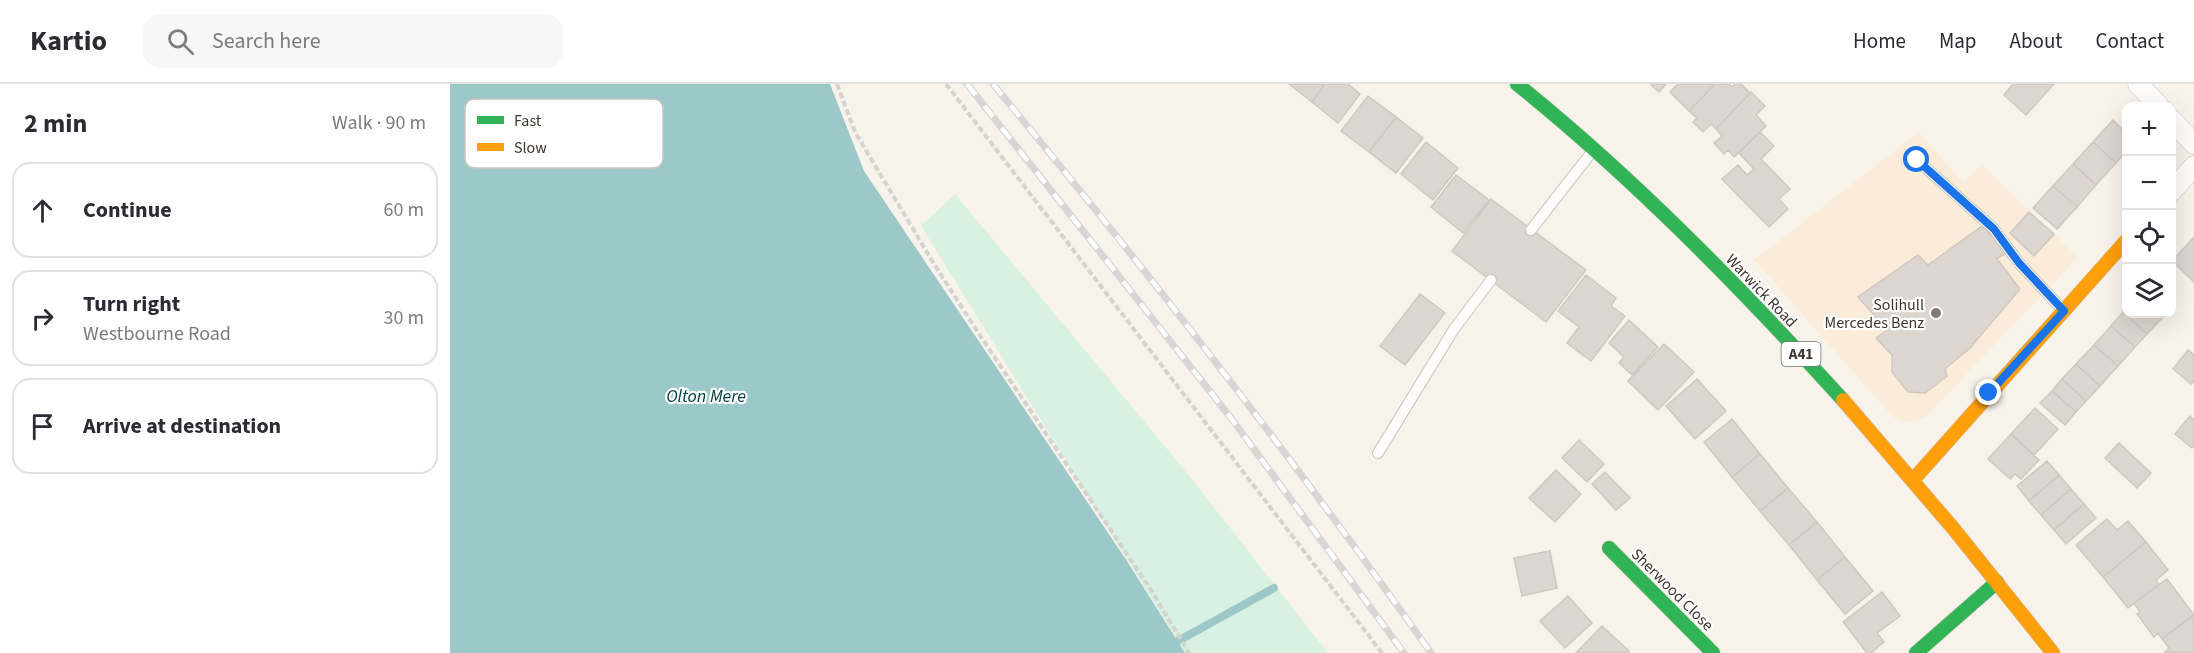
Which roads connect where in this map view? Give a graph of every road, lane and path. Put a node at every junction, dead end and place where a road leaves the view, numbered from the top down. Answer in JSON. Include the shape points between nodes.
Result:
{"nodes":[{"id":1,"x":837,"y":84,"type":"edge"},
{"id":2,"x":946,"y":84,"type":"edge"},
{"id":3,"x":1517,"y":84,"type":"edge"},
{"id":4,"x":2138,"y":84,"type":"edge"},
{"id":5,"x":2155,"y":102,"type":"edge"},
{"id":6,"x":2176,"y":124,"type":"edge"},
{"id":7,"x":2194,"y":144,"type":"edge"},
{"id":8,"x":1593,"y":150,"type":"junction"},
{"id":9,"x":1917,"y":160,"type":"dead end"},
{"id":10,"x":2194,"y":166,"type":"edge"},
{"id":11,"x":2176,"y":186,"type":"edge"},
{"id":12,"x":1531,"y":230,"type":"dead end"},
{"id":13,"x":2122,"y":247,"type":"edge"},
{"id":14,"x":1491,"y":280,"type":"dead end"},
{"id":15,"x":2064,"y":311,"type":"junction"},
{"id":16,"x":1378,"y":453,"type":"dead end"},
{"id":17,"x":1913,"y":480,"type":"junction"},
{"id":18,"x":1609,"y":548,"type":"dead end"},
{"id":19,"x":1997,"y":582,"type":"junction"},
{"id":20,"x":1189,"y":653,"type":"edge"},
{"id":21,"x":1382,"y":653,"type":"edge"},
{"id":22,"x":1713,"y":653,"type":"edge"},
{"id":23,"x":1916,"y":653,"type":"edge"},
{"id":24,"x":2053,"y":653,"type":"edge"}],
"edges":[{"from":1,"to":20,"type":"path","via":[[855,132],[934,264]]},
{"from":2,"to":21,"type":"path"},
{"from":3,"to":8,"type":"main road","name":"Warwick Road","number":"A41"},
{"from":4,"to":5,"type":"street"},
{"from":6,"to":7,"type":"street"},
{"from":8,"to":12,"type":"lane"},
{"from":8,"to":17,"type":"main road","name":"Warwick Road","number":"A41","via":[[1700,250],[1808,361]]},
{"from":9,"to":15,"type":"lane","via":[[1994,229],[2019,263]]},
{"from":10,"to":11,"type":"street"},
{"from":13,"to":15,"type":"main road"},
{"from":14,"to":16,"type":"lane","via":[[1455,329]]},
{"from":15,"to":17,"type":"main road"},
{"from":17,"to":19,"type":"main road","name":"Warwick Road","number":"A41"},
{"from":18,"to":22,"type":"main road","name":"Sherwood Close"},
{"from":19,"to":23,"type":"main road"},
{"from":19,"to":24,"type":"main road","name":"Warwick Road","number":"A41"}]}
